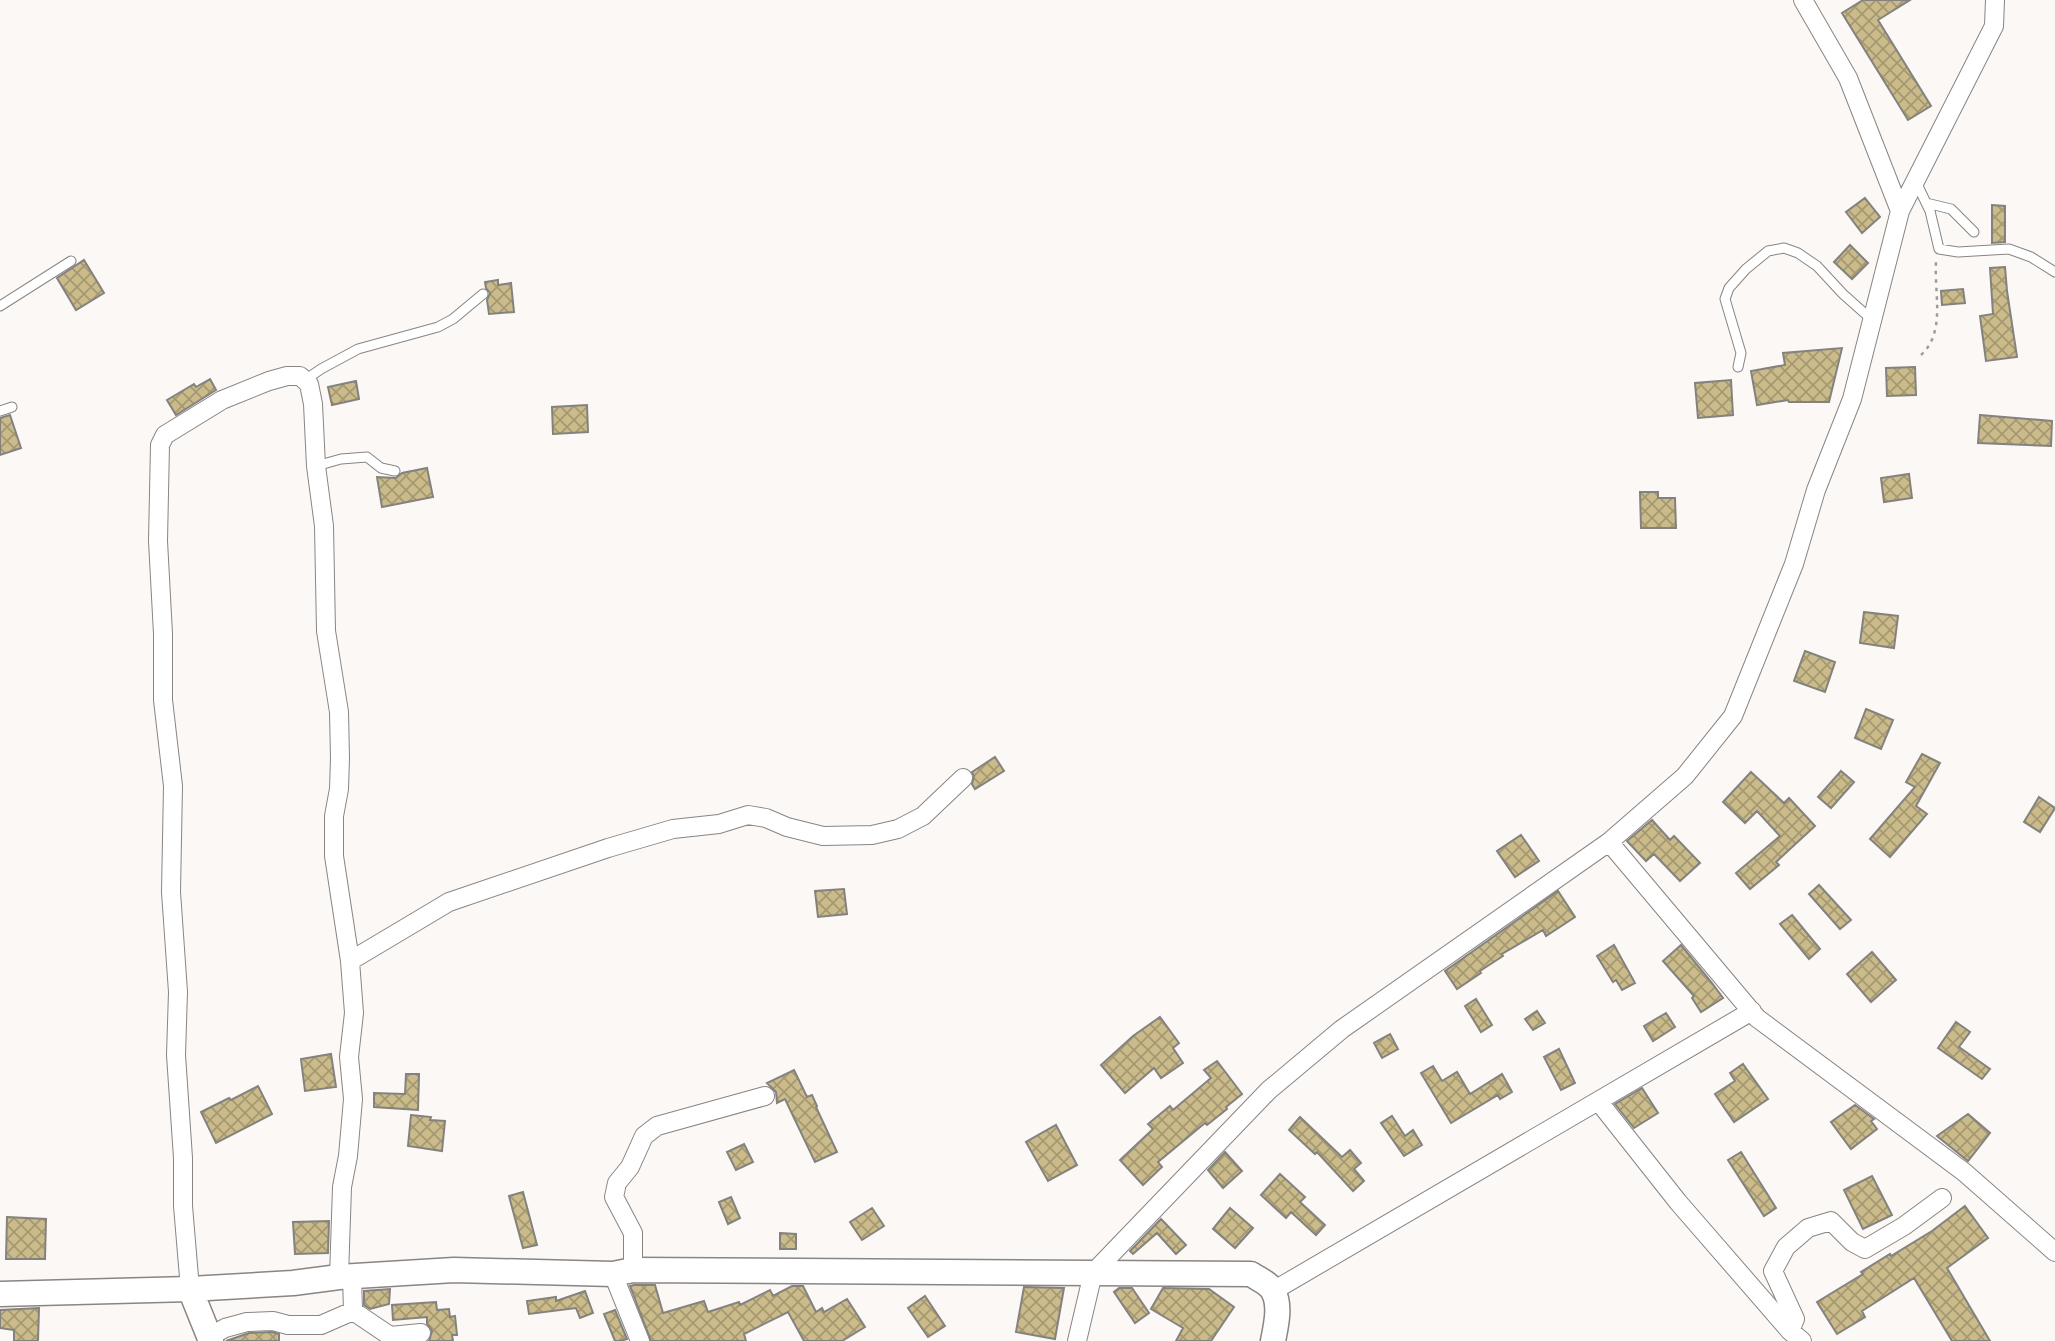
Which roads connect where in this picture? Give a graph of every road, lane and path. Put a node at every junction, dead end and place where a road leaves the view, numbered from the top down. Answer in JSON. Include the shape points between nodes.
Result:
{"nodes":[{"id":1,"x":1803,"y":0,"type":"edge"},
{"id":2,"x":1995,"y":0,"type":"edge"},
{"id":3,"x":1915,"y":180,"type":"junction"},
{"id":4,"x":1926,"y":203,"type":"junction"},
{"id":5,"x":1900,"y":211,"type":"junction"},
{"id":6,"x":1974,"y":232,"type":"dead end"},
{"id":7,"x":1939,"y":249,"type":"junction"},
{"id":8,"x":71,"y":261,"type":"dead end"},
{"id":9,"x":2055,"y":272,"type":"edge"},
{"id":10,"x":483,"y":294,"type":"dead end"},
{"id":11,"x":0,"y":306,"type":"edge"},
{"id":12,"x":1871,"y":319,"type":"junction"},
{"id":13,"x":1920,"y":355,"type":"dead end"},
{"id":14,"x":1738,"y":366,"type":"dead end"},
{"id":15,"x":305,"y":380,"type":"junction"},
{"id":16,"x":12,"y":407,"type":"dead end"},
{"id":17,"x":0,"y":411,"type":"edge"},
{"id":18,"x":316,"y":466,"type":"junction"},
{"id":19,"x":395,"y":471,"type":"dead end"},
{"id":20,"x":963,"y":778,"type":"dead end"},
{"id":21,"x":1609,"y":842,"type":"junction"},
{"id":22,"x":350,"y":961,"type":"junction"},
{"id":23,"x":1752,"y":1011,"type":"junction"},
{"id":24,"x":765,"y":1097,"type":"dead end"},
{"id":25,"x":1599,"y":1102,"type":"junction"},
{"id":26,"x":1942,"y":1198,"type":"dead end"},
{"id":27,"x":2055,"y":1252,"type":"edge"},
{"id":28,"x":623,"y":1272,"type":"junction"},
{"id":29,"x":1093,"y":1273,"type":"junction"},
{"id":30,"x":345,"y":1277,"type":"junction"},
{"id":31,"x":190,"y":1289,"type":"junction"},
{"id":32,"x":1273,"y":1291,"type":"junction"},
{"id":33,"x":0,"y":1294,"type":"edge"},
{"id":34,"x":353,"y":1311,"type":"junction"},
{"id":35,"x":421,"y":1333,"type":"dead end"},
{"id":36,"x":379,"y":1335,"type":"edge"},
{"id":37,"x":1796,"y":1336,"type":"edge"},
{"id":38,"x":210,"y":1339,"type":"edge"},
{"id":39,"x":640,"y":1341,"type":"edge"},
{"id":40,"x":1077,"y":1341,"type":"edge"},
{"id":41,"x":1273,"y":1341,"type":"edge"}],
"edges":[{"from":1,"to":5,"type":"street","via":[[1848,78]]},
{"from":2,"to":3,"type":"street","via":[[1994,26]]},
{"from":3,"to":4,"type":"lane"},
{"from":3,"to":5,"type":"street"},
{"from":4,"to":6,"type":"lane","via":[[1951,209]]},
{"from":4,"to":7,"type":"lane"},
{"from":5,"to":12,"type":"street"},
{"from":7,"to":9,"type":"lane","via":[[2009,249]]},
{"from":7,"to":13,"type":"path","via":[[1937,328]]},
{"from":8,"to":11,"type":"lane"},
{"from":10,"to":15,"type":"lane","via":[[438,327],[358,349]]},
{"from":12,"to":14,"type":"lane","via":[[1798,253],[1784,248],[1768,251],[1746,269],[1725,299],[1738,338]]},
{"from":12,"to":21,"type":"street","via":[[1852,399],[1816,490],[1794,564],[1733,716],[1685,776]]},
{"from":15,"to":18,"type":"street","via":[[313,404]]},
{"from":15,"to":31,"type":"street","via":[[287,376],[222,400],[165,435],[160,445],[163,700],[173,786],[176,1055]]},
{"from":16,"to":17,"type":"lane"},
{"from":18,"to":19,"type":"lane","via":[[367,457],[380,468]]},
{"from":18,"to":22,"type":"street","via":[[324,526],[326,631],[339,712],[334,856]]},
{"from":20,"to":22,"type":"street","via":[[923,816],[872,835],[823,835],[748,815],[719,824],[673,829],[608,848],[449,902]]},
{"from":21,"to":23,"type":"street"},
{"from":21,"to":29,"type":"street","via":[[1332,1037],[1269,1090]]},
{"from":22,"to":30,"type":"street","via":[[353,1099],[342,1187]]},
{"from":23,"to":25,"type":"street"},
{"from":23,"to":27,"type":"street","via":[[1964,1172]]},
{"from":24,"to":28,"type":"street","via":[[656,1126],[644,1136],[614,1197],[633,1233]]},
{"from":25,"to":32,"type":"street"},
{"from":25,"to":37,"type":"street","via":[[1678,1202]]},
{"from":26,"to":37,"type":"street","via":[[1865,1249],[1831,1221],[1808,1228],[1786,1247],[1773,1271],[1795,1319]]},
{"from":28,"to":29,"type":"street"},
{"from":28,"to":30,"type":"street","via":[[454,1269]]},
{"from":28,"to":39,"type":"street"},
{"from":29,"to":32,"type":"street","via":[[1251,1274]]},
{"from":29,"to":40,"type":"street"},
{"from":30,"to":31,"type":"street"},
{"from":30,"to":34,"type":"street"},
{"from":31,"to":33,"type":"street"},
{"from":31,"to":38,"type":"street"},
{"from":32,"to":41,"type":"street","via":[[1277,1318]]},
{"from":34,"to":36,"type":"street"},
{"from":34,"to":38,"type":"street","via":[[321,1325],[247,1322],[225,1328]]},
{"from":35,"to":36,"type":"street"}]}
